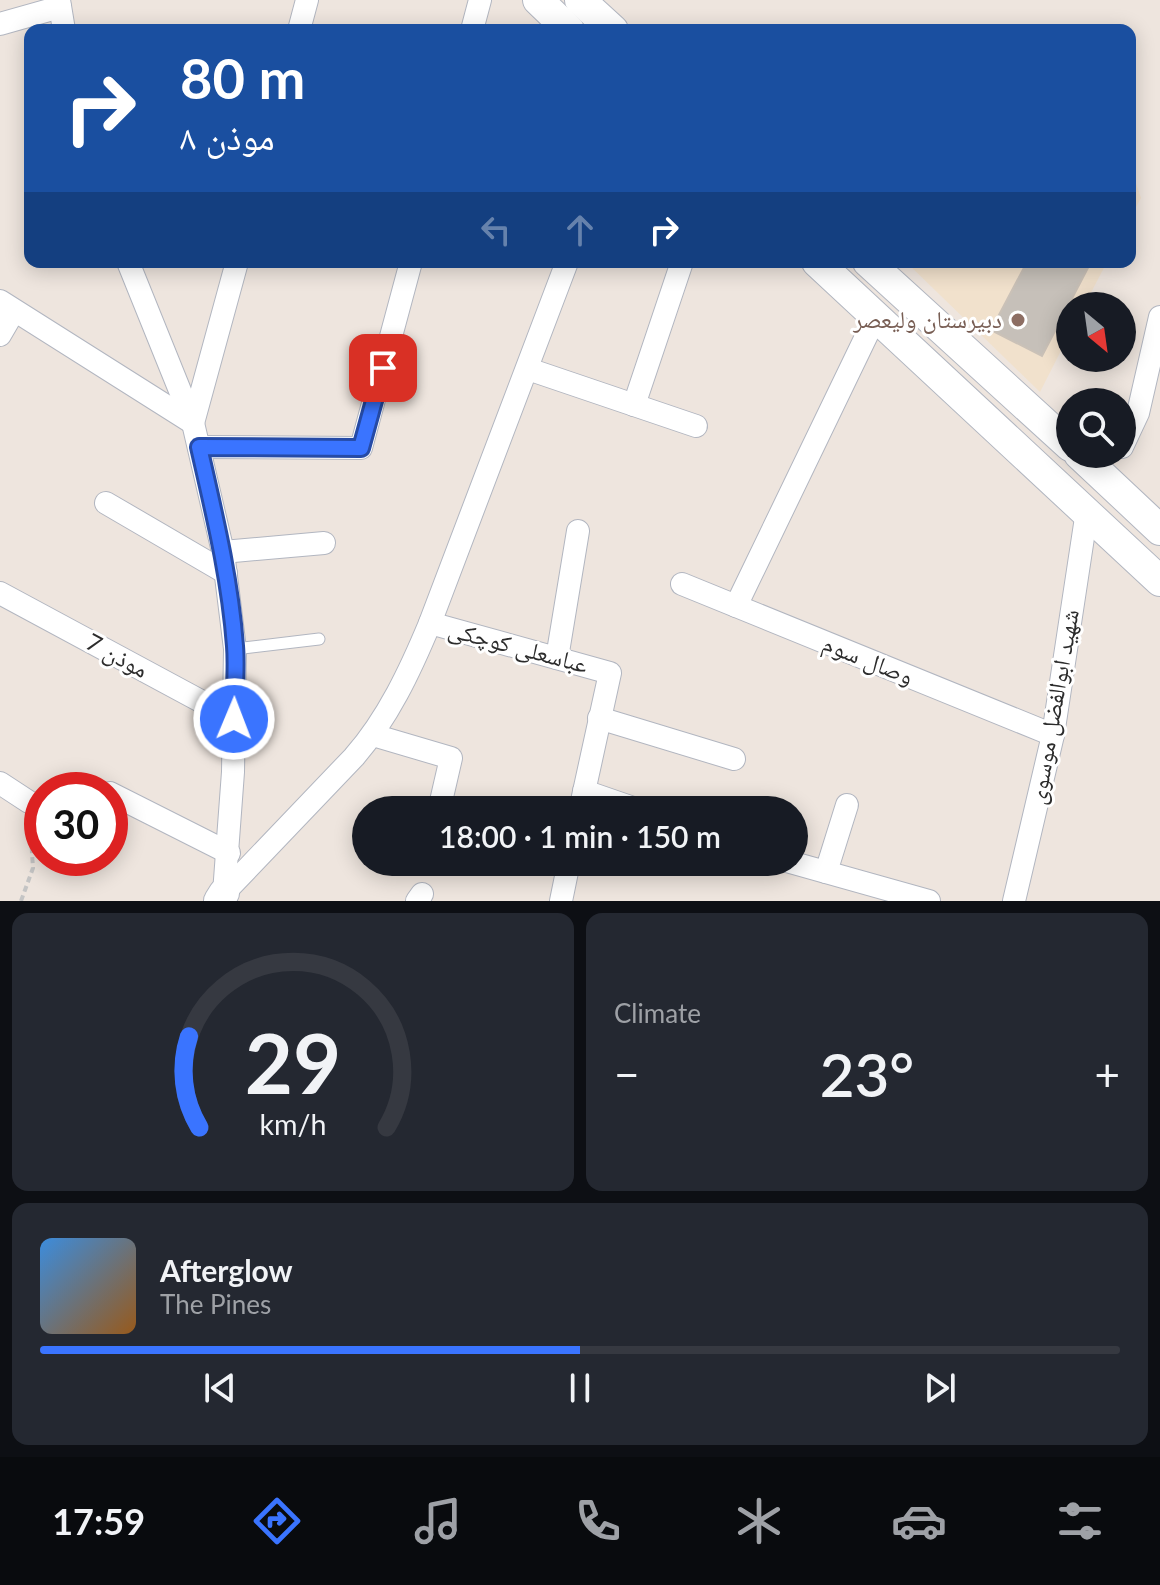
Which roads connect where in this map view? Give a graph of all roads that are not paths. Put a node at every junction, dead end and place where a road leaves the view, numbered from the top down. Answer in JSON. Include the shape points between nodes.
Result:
{"nodes":[{"id":1,"x":307,"y":0,"type":"edge"},
{"id":2,"x":480,"y":0,"type":"edge"},
{"id":3,"x":538,"y":0,"type":"edge"},
{"id":4,"x":580,"y":0,"type":"edge"},
{"id":5,"x":60,"y":3,"type":"edge"},
{"id":6,"x":0,"y":24,"type":"edge"},
{"id":7,"x":63,"y":24,"type":"edge"},
{"id":8,"x":301,"y":24,"type":"edge"},
{"id":9,"x":474,"y":24,"type":"edge"},
{"id":10,"x":563,"y":24,"type":"edge"},
{"id":11,"x":606,"y":24,"type":"edge"},
{"id":12,"x":130,"y":268,"type":"edge"},
{"id":13,"x":235,"y":268,"type":"edge"},
{"id":14,"x":409,"y":268,"type":"edge"},
{"id":15,"x":565,"y":268,"type":"edge"},
{"id":16,"x":680,"y":268,"type":"edge"},
{"id":17,"x":824,"y":268,"type":"edge"},
{"id":18,"x":875,"y":268,"type":"edge"},
{"id":19,"x":7,"y":306,"type":"edge"},
{"id":20,"x":876,"y":316,"type":"junction"},
{"id":21,"x":1160,"y":317,"type":"edge"},
{"id":22,"x":0,"y":335,"type":"edge"},
{"id":23,"x":528,"y":369,"type":"junction"},
{"id":24,"x":634,"y":405,"type":"junction"},
{"id":25,"x":1136,"y":417,"type":"edge"},
{"id":26,"x":193,"y":423,"type":"junction"},
{"id":27,"x":696,"y":426,"type":"dead end"},
{"id":28,"x":1056,"y":433,"type":"edge"},
{"id":29,"x":199,"y":447,"type":"junction"},
{"id":30,"x":1112,"y":468,"type":"edge"},
{"id":31,"x":106,"y":503,"type":"dead end"},
{"id":32,"x":1087,"y":511,"type":"junction"},
{"id":33,"x":1160,"y":530,"type":"edge"},
{"id":34,"x":578,"y":531,"type":"dead end"},
{"id":35,"x":324,"y":543,"type":"dead end"},
{"id":36,"x":225,"y":562,"type":"junction"},
{"id":37,"x":1160,"y":581,"type":"edge"},
{"id":38,"x":682,"y":584,"type":"dead end"},
{"id":39,"x":0,"y":593,"type":"edge"},
{"id":40,"x":736,"y":606,"type":"junction"},
{"id":41,"x":430,"y":623,"type":"junction"},
{"id":42,"x":319,"y":639,"type":"dead end"},
{"id":43,"x":235,"y":649,"type":"junction"},
{"id":44,"x":557,"y":658,"type":"junction"},
{"id":45,"x":599,"y":718,"type":"junction"},
{"id":46,"x":234,"y":719,"type":"junction"},
{"id":47,"x":373,"y":735,"type":"junction"},
{"id":48,"x":1053,"y":735,"type":"junction"},
{"id":49,"x":734,"y":759,"type":"dead end"},
{"id":50,"x":0,"y":783,"type":"edge"},
{"id":51,"x":442,"y":796,"type":"edge"},
{"id":52,"x":583,"y":796,"type":"edge"},
{"id":53,"x":24,"y":799,"type":"edge"},
{"id":54,"x":128,"y":802,"type":"edge"},
{"id":55,"x":847,"y":805,"type":"dead end"},
{"id":56,"x":229,"y":853,"type":"junction"},
{"id":57,"x":808,"y":867,"type":"edge"},
{"id":58,"x":826,"y":872,"type":"junction"},
{"id":59,"x":566,"y":876,"type":"edge"},
{"id":60,"x":221,"y":897,"type":"edge"},
{"id":61,"x":561,"y":901,"type":"edge"},
{"id":62,"x":929,"y":901,"type":"edge"},
{"id":63,"x":1014,"y":901,"type":"edge"}],
"edges":[{"from":1,"to":8,"type":"street"},
{"from":2,"to":9,"type":"street"},
{"from":3,"to":10,"type":"street"},
{"from":4,"to":11,"type":"street"},
{"from":5,"to":6,"type":"street"},
{"from":5,"to":7,"type":"street"},
{"from":12,"to":26,"type":"street"},
{"from":13,"to":26,"type":"street"},
{"from":14,"to":29,"type":"street","via":[[361,448]]},
{"from":15,"to":23,"type":"street"},
{"from":16,"to":24,"type":"street"},
{"from":17,"to":20,"type":"street"},
{"from":18,"to":28,"type":"street"},
{"from":19,"to":22,"type":"street"},
{"from":19,"to":26,"type":"street"},
{"from":20,"to":32,"type":"street"},
{"from":20,"to":40,"type":"street"},
{"from":21,"to":25,"type":"street"},
{"from":23,"to":24,"type":"street"},
{"from":23,"to":41,"type":"street"},
{"from":24,"to":27,"type":"street"},
{"from":26,"to":29,"type":"street"},
{"from":29,"to":36,"type":"street"},
{"from":30,"to":33,"type":"street"},
{"from":31,"to":36,"type":"street"},
{"from":32,"to":37,"type":"street"},
{"from":32,"to":48,"type":"street","name":"شهید ابوالفضل موسوی"},
{"from":34,"to":44,"type":"street"},
{"from":35,"to":36,"type":"street"},
{"from":36,"to":43,"type":"street"},
{"from":38,"to":40,"type":"street","name":"وصال سوم"},
{"from":39,"to":46,"type":"street","name":"موذن 7"},
{"from":40,"to":48,"type":"street","name":"وصال سوم"},
{"from":41,"to":44,"type":"street","name":"عباسعلی کوچکی"},
{"from":41,"to":47,"type":"street"},
{"from":42,"to":43,"type":"lane"},
{"from":43,"to":46,"type":"street"},
{"from":44,"to":45,"type":"street","name":"عباسعلی کوچکی","via":[[610,673]]},
{"from":45,"to":49,"type":"street"},
{"from":45,"to":52,"type":"street","name":"عباسعلی کوچکی"},
{"from":46,"to":56,"type":"street"},
{"from":47,"to":51,"type":"street","via":[[451,758]]},
{"from":47,"to":60,"type":"street"},
{"from":48,"to":63,"type":"street","name":"شهید ابوالفضل موسوی"},
{"from":50,"to":53,"type":"street"},
{"from":54,"to":56,"type":"street"},
{"from":55,"to":58,"type":"street"},
{"from":56,"to":60,"type":"street"},
{"from":57,"to":58,"type":"street"},
{"from":58,"to":62,"type":"street"},
{"from":59,"to":61,"type":"street"}]}
